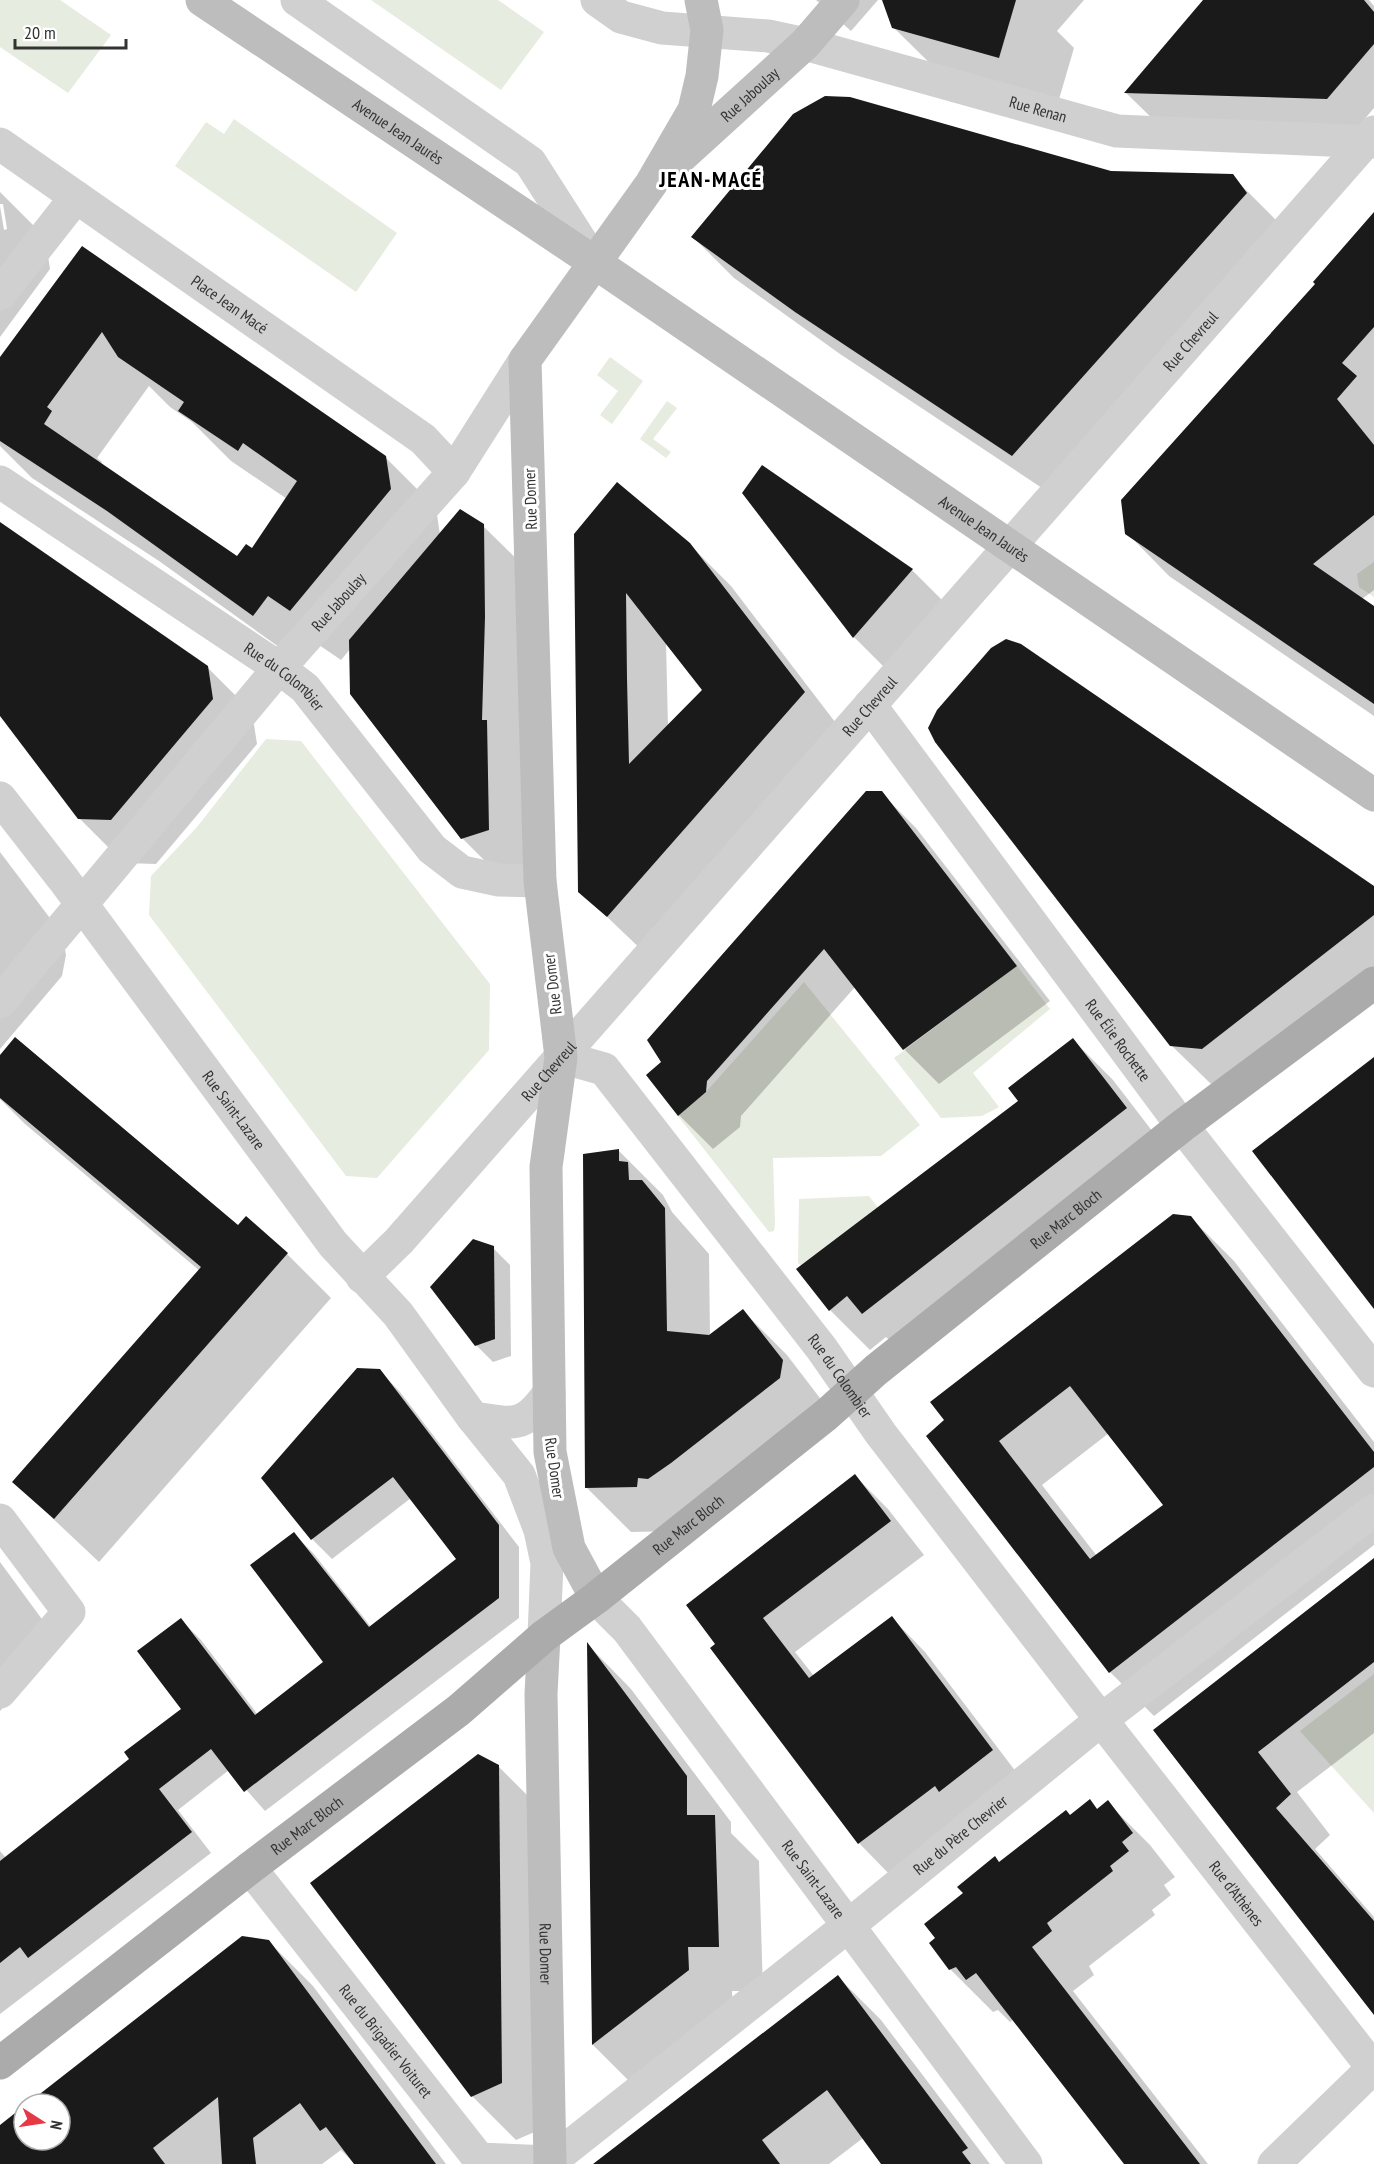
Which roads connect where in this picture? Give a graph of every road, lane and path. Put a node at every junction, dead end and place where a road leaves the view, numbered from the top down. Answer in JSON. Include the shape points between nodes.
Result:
{"nodes":[{"id":1,"x":202,"y":0,"type":"edge"},
{"id":2,"x":297,"y":0,"type":"edge"},
{"id":3,"x":597,"y":0,"type":"edge"},
{"id":4,"x":843,"y":0,"type":"edge"},
{"id":5,"x":704,"y":15,"type":"edge"},
{"id":6,"x":805,"y":44,"type":"junction"},
{"id":7,"x":1371,"y":138,"type":"edge"},
{"id":8,"x":0,"y":144,"type":"edge"},
{"id":9,"x":651,"y":184,"type":"junction"},
{"id":10,"x":76,"y":197,"type":"junction"},
{"id":11,"x":594,"y":262,"type":"junction"},
{"id":12,"x":0,"y":294,"type":"edge"},
{"id":13,"x":525,"y":360,"type":"junction"},
{"id":14,"x":454,"y":472,"type":"junction"},
{"id":15,"x":0,"y":482,"type":"edge"},
{"id":16,"x":1008,"y":546,"type":"junction"},
{"id":17,"x":279,"y":668,"type":"junction"},
{"id":18,"x":870,"y":705,"type":"junction"},
{"id":19,"x":1374,"y":795,"type":"edge"},
{"id":20,"x":0,"y":798,"type":"edge"},
{"id":21,"x":540,"y":882,"type":"junction"},
{"id":22,"x":81,"y":905,"type":"junction"},
{"id":23,"x":1374,"y":983,"type":"edge"},
{"id":24,"x":0,"y":1002,"type":"edge"},
{"id":25,"x":561,"y":1057,"type":"junction"},
{"id":26,"x":1182,"y":1126,"type":"junction"},
{"id":27,"x":362,"y":1277,"type":"junction"},
{"id":28,"x":1374,"y":1371,"type":"edge"},
{"id":29,"x":852,"y":1391,"type":"junction"},
{"id":30,"x":549,"y":1393,"type":"junction"},
{"id":31,"x":473,"y":1418,"type":"junction"},
{"id":32,"x":1374,"y":1510,"type":"edge"},
{"id":33,"x":0,"y":1520,"type":"edge"},
{"id":34,"x":596,"y":1598,"type":"junction"},
{"id":35,"x":544,"y":1636,"type":"junction"},
{"id":36,"x":0,"y":1692,"type":"edge"},
{"id":37,"x":1101,"y":1720,"type":"junction"},
{"id":38,"x":250,"y":1868,"type":"junction"},
{"id":39,"x":848,"y":1926,"type":"junction"},
{"id":40,"x":0,"y":2063,"type":"edge"},
{"id":41,"x":1374,"y":2067,"type":"edge"},
{"id":42,"x":550,"y":2163,"type":"edge"},
{"id":43,"x":1026,"y":2164,"type":"edge"},
{"id":44,"x":1274,"y":2164,"type":"edge"}],
"edges":[{"from":1,"to":11,"type":"street","name":"Avenue Jean Jaurès"},
{"from":2,"to":11,"type":"street","name":"Avenue Jean Jaurès","via":[[530,162]]},
{"from":3,"to":5,"type":"street","via":[[621,17],[662,28]]},
{"from":4,"to":6,"type":"street","name":"Rue Jaboulay"},
{"from":5,"to":6,"type":"street","name":"Rue Renan"},
{"from":5,"to":9,"type":"street","name":"Rue Jaboulay","via":[[702,76],[694,110]]},
{"from":6,"to":7,"type":"street","name":"Rue Renan","via":[[1118,131]]},
{"from":6,"to":9,"type":"street","name":"Rue Jaboulay"},
{"from":7,"to":16,"type":"street","name":"Rue Chevreul"},
{"from":8,"to":10,"type":"street","name":"Place Jean Macé"},
{"from":9,"to":11,"type":"street","name":"Rue Jaboulay"},
{"from":10,"to":12,"type":"street"},
{"from":10,"to":14,"type":"street","name":"Place Jean Macé","via":[[423,439]]},
{"from":11,"to":13,"type":"street","name":"Rue Jaboulay"},
{"from":11,"to":16,"type":"street","name":"Avenue Jean Jaurès"},
{"from":13,"to":14,"type":"street","name":"Rue Jaboulay"},
{"from":13,"to":21,"type":"street","name":"Rue Domer"},
{"from":14,"to":17,"type":"street","name":"Rue Jaboulay"},
{"from":15,"to":17,"type":"street","name":"Rue du Colombier"},
{"from":16,"to":18,"type":"street","name":"Rue Chevreul"},
{"from":16,"to":19,"type":"street","name":"Avenue Jean Jaurès"},
{"from":17,"to":21,"type":"street","name":"Rue du Colombier","via":[[305,688],[432,849],[462,872],[499,880]]},
{"from":17,"to":22,"type":"street","name":"Rue Jaboulay"},
{"from":18,"to":25,"type":"street","name":"Rue Chevreul"},
{"from":18,"to":26,"type":"street","name":"Rue Élie Rochette"},
{"from":20,"to":22,"type":"street","name":"Rue Saint-Lazare"},
{"from":21,"to":25,"type":"street","name":"Rue Domer"},
{"from":22,"to":24,"type":"street","name":"Rue Jaboulay"},
{"from":22,"to":27,"type":"street","name":"Rue Saint-Lazare","via":[[325,1233]]},
{"from":23,"to":26,"type":"main road","name":"Rue Marc Bloch"},
{"from":25,"to":27,"type":"street","name":"Rue Chevreul","via":[[399,1241]]},
{"from":25,"to":29,"type":"street","name":"Rue du Colombier","via":[[604,1069]]},
{"from":25,"to":30,"type":"street","name":"Rue Domer","via":[[546,1167]]},
{"from":26,"to":28,"type":"street","name":"Rue Élie Rochette"},
{"from":26,"to":29,"type":"main road","name":"Rue Marc Bloch"},
{"from":27,"to":31,"type":"street","name":"Rue Saint-Lazare","via":[[398,1314]]},
{"from":29,"to":34,"type":"main road","name":"Rue Marc Bloch"},
{"from":29,"to":37,"type":"street","name":"Rue du Colombier"},
{"from":30,"to":31,"type":"street","via":[[535,1413],[519,1421]]},
{"from":30,"to":34,"type":"street","name":"Rue Domer","via":[[550,1452],[569,1548]]},
{"from":31,"to":35,"type":"street","name":"Rue Saint-Lazare","via":[[519,1475],[540,1530],[547,1563]]},
{"from":32,"to":37,"type":"street","name":"Rue du Père Chevrier"},
{"from":33,"to":36,"type":"street","via":[[69,1612]]},
{"from":34,"to":35,"type":"main road","name":"Rue Marc Bloch"},
{"from":34,"to":39,"type":"street","name":"Rue Saint-Lazare","via":[[627,1629]]},
{"from":35,"to":38,"type":"main road","name":"Rue Marc Bloch","via":[[459,1710]]},
{"from":35,"to":42,"type":"street","name":"Rue Domer","via":[[541,1694]]},
{"from":37,"to":39,"type":"street","name":"Rue du Père Chevrier"},
{"from":37,"to":41,"type":"street","name":"Rue d'Athènes"},
{"from":38,"to":40,"type":"main road","name":"Rue Marc Bloch"},
{"from":38,"to":42,"type":"street","name":"Rue du Brigadier Voituret","via":[[478,2159]]},
{"from":39,"to":42,"type":"street","name":"Rue du Père Chevrier"},
{"from":39,"to":43,"type":"street","name":"Rue Saint-Lazare"},
{"from":41,"to":44,"type":"street"}]}
